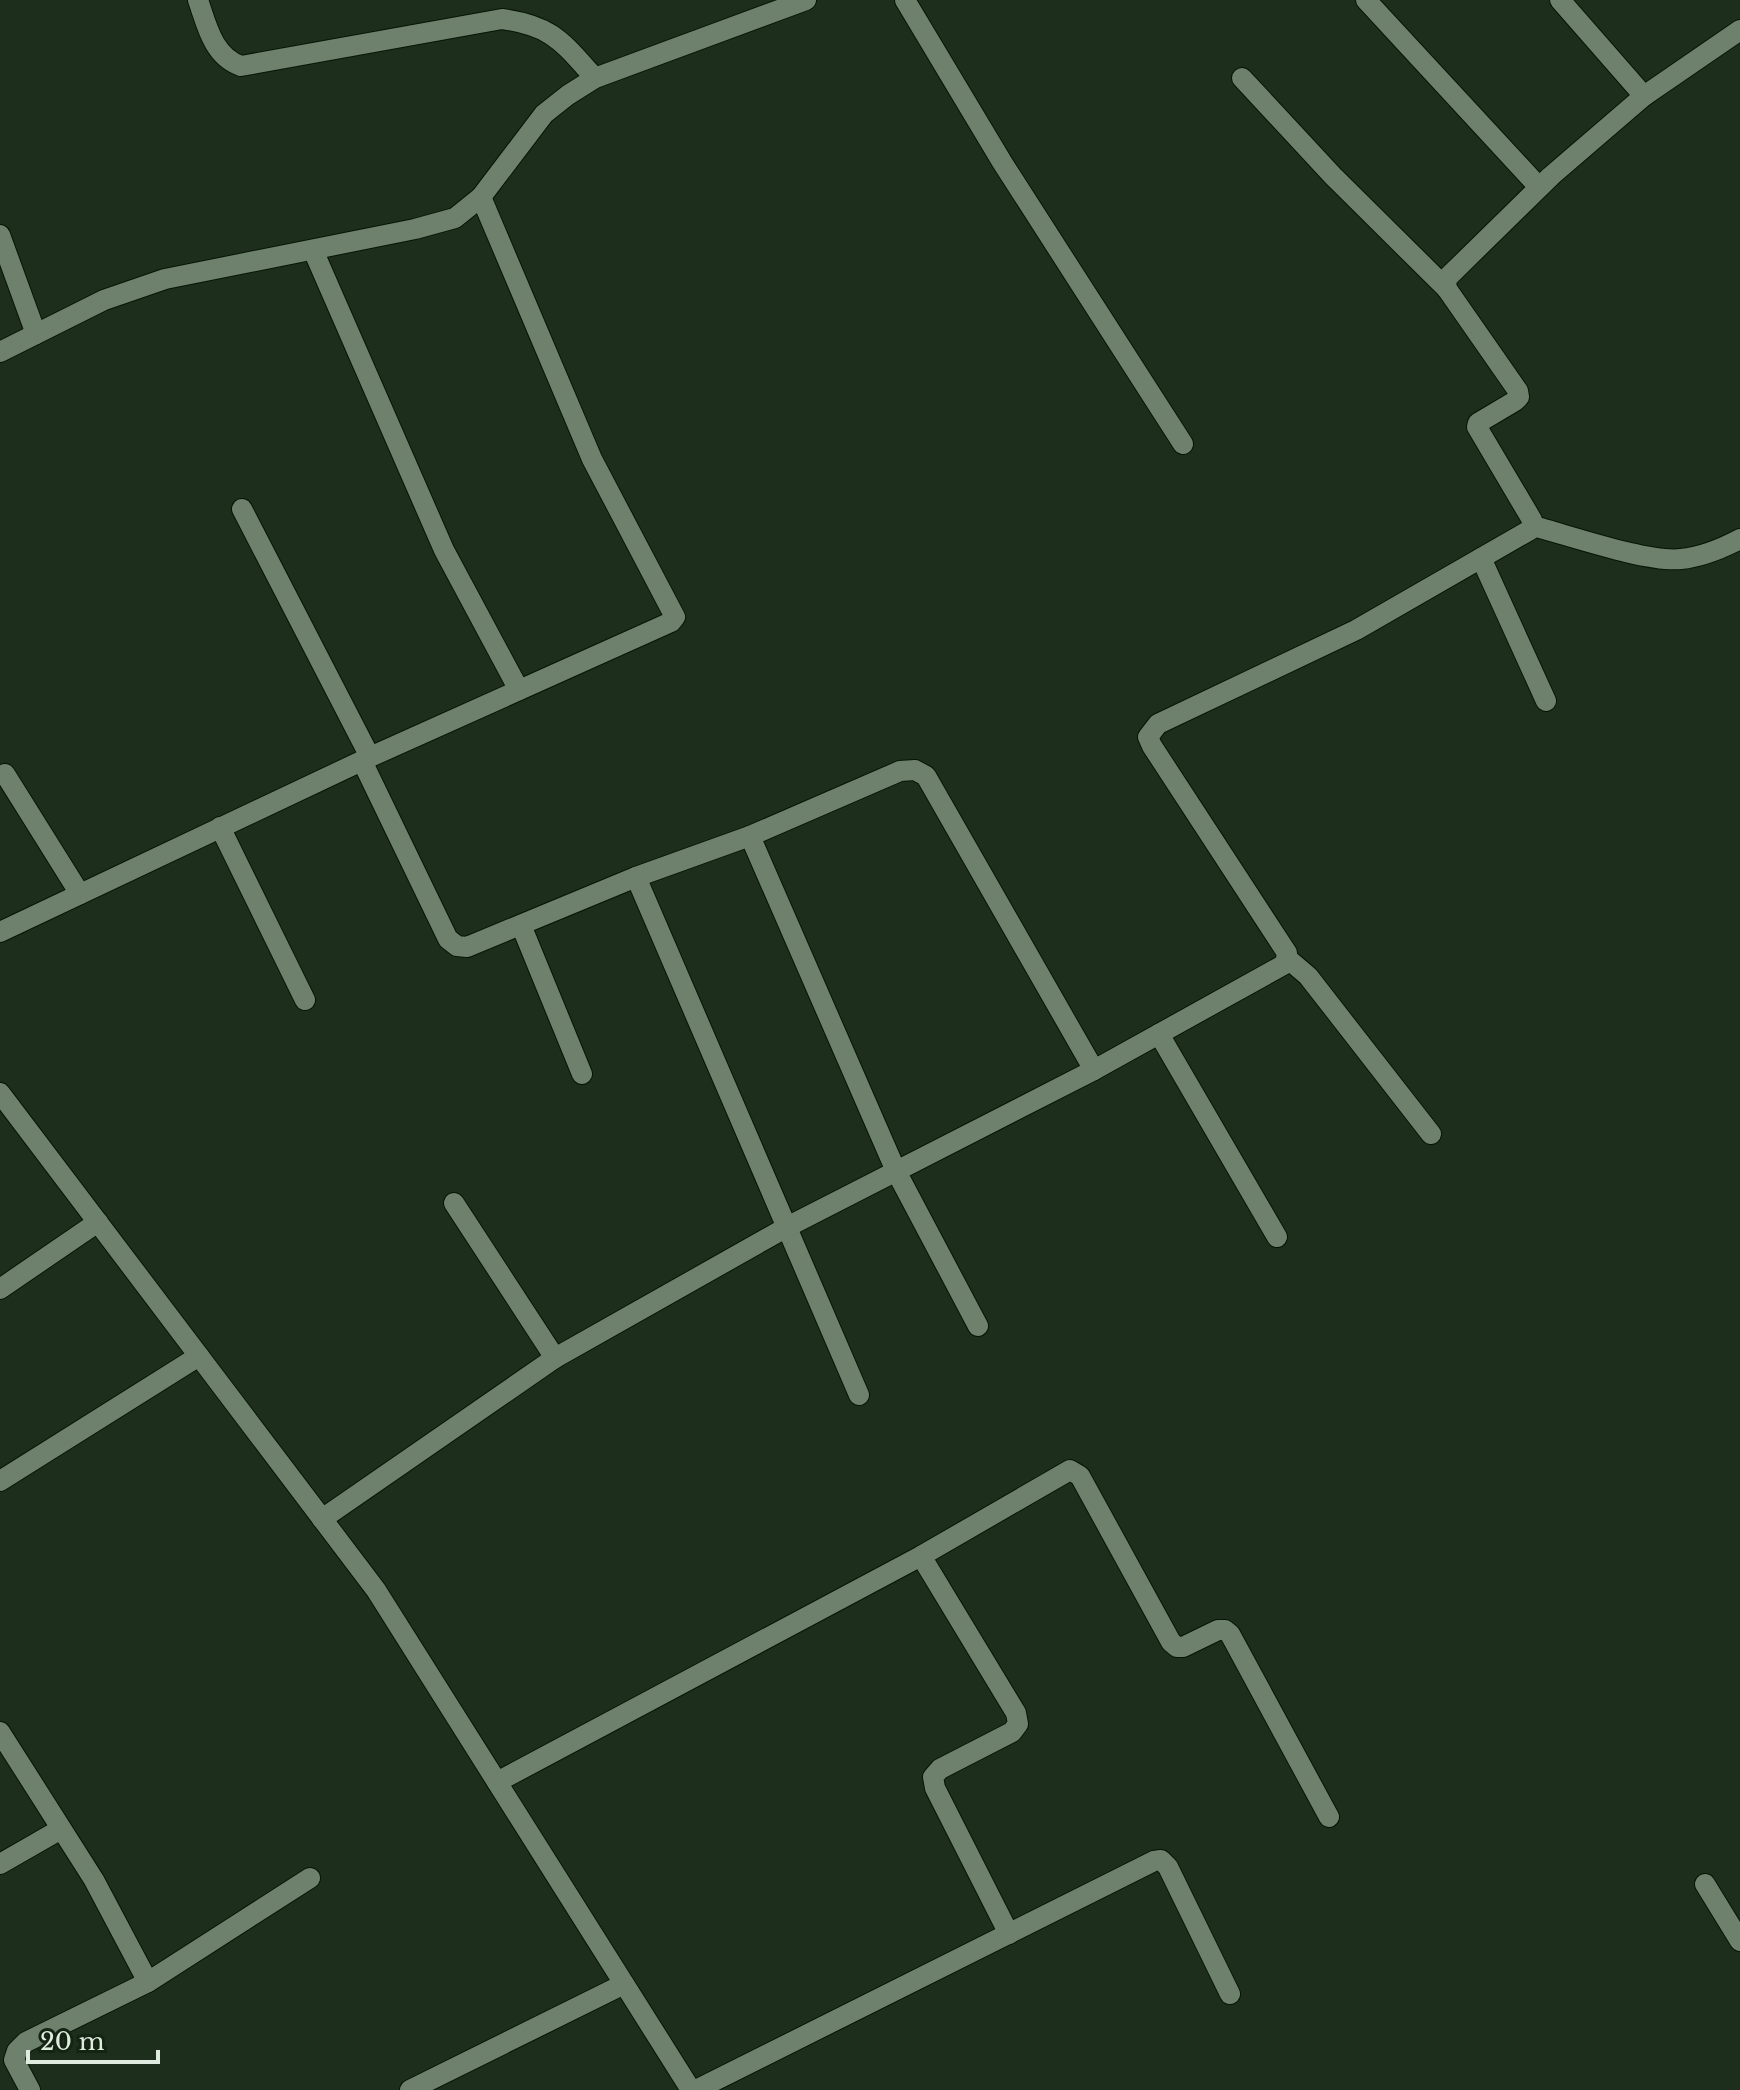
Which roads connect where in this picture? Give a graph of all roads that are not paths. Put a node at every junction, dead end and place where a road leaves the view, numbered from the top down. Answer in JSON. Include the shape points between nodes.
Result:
{"nodes":[{"id":1,"x":198,"y":0,"type":"edge"},
{"id":2,"x":806,"y":0,"type":"edge"},
{"id":3,"x":905,"y":0,"type":"edge"},
{"id":4,"x":1366,"y":0,"type":"edge"},
{"id":5,"x":1560,"y":0,"type":"edge"},
{"id":6,"x":1740,"y":30,"type":"edge"},
{"id":7,"x":595,"y":78,"type":"junction"},
{"id":8,"x":1242,"y":78,"type":"dead end"},
{"id":9,"x":1644,"y":96,"type":"junction"},
{"id":10,"x":1539,"y":187,"type":"junction"},
{"id":11,"x":481,"y":197,"type":"junction"},
{"id":12,"x":0,"y":235,"type":"edge"},
{"id":13,"x":313,"y":250,"type":"junction"},
{"id":14,"x":1447,"y":289,"type":"junction"},
{"id":15,"x":36,"y":334,"type":"junction"},
{"id":16,"x":0,"y":352,"type":"edge"},
{"id":17,"x":1183,"y":444,"type":"dead end"},
{"id":18,"x":242,"y":509,"type":"dead end"},
{"id":19,"x":1533,"y":526,"type":"junction"},
{"id":20,"x":1740,"y":539,"type":"edge"},
{"id":21,"x":1481,"y":558,"type":"junction"},
{"id":22,"x":519,"y":690,"type":"junction"},
{"id":23,"x":1546,"y":701,"type":"dead end"},
{"id":24,"x":366,"y":759,"type":"junction"},
{"id":25,"x":5,"y":774,"type":"dead end"},
{"id":26,"x":220,"y":827,"type":"junction"},
{"id":27,"x":750,"y":836,"type":"junction"},
{"id":28,"x":636,"y":877,"type":"junction"},
{"id":29,"x":80,"y":894,"type":"junction"},
{"id":30,"x":521,"y":925,"type":"junction"},
{"id":31,"x":0,"y":932,"type":"edge"},
{"id":32,"x":1288,"y":959,"type":"junction"},
{"id":33,"x":305,"y":1000,"type":"dead end"},
{"id":34,"x":1159,"y":1034,"type":"junction"},
{"id":35,"x":1094,"y":1070,"type":"junction"},
{"id":36,"x":582,"y":1074,"type":"dead end"},
{"id":37,"x":3,"y":1102,"type":"edge"},
{"id":38,"x":1431,"y":1134,"type":"dead end"},
{"id":39,"x":896,"y":1171,"type":"junction"},
{"id":40,"x":454,"y":1203,"type":"dead end"},
{"id":41,"x":98,"y":1222,"type":"junction"},
{"id":42,"x":787,"y":1227,"type":"junction"},
{"id":43,"x":1277,"y":1237,"type":"dead end"},
{"id":44,"x":0,"y":1289,"type":"edge"},
{"id":45,"x":978,"y":1326,"type":"dead end"},
{"id":46,"x":199,"y":1356,"type":"junction"},
{"id":47,"x":555,"y":1358,"type":"junction"},
{"id":48,"x":859,"y":1395,"type":"dead end"},
{"id":49,"x":0,"y":1481,"type":"edge"},
{"id":50,"x":322,"y":1519,"type":"junction"},
{"id":51,"x":921,"y":1556,"type":"junction"},
{"id":52,"x":0,"y":1732,"type":"edge"},
{"id":53,"x":497,"y":1782,"type":"junction"},
{"id":54,"x":1329,"y":1817,"type":"dead end"},
{"id":55,"x":61,"y":1829,"type":"junction"},
{"id":56,"x":0,"y":1864,"type":"edge"},
{"id":57,"x":310,"y":1878,"type":"dead end"},
{"id":58,"x":1705,"y":1884,"type":"dead end"},
{"id":59,"x":1009,"y":1934,"type":"junction"},
{"id":60,"x":1740,"y":1941,"type":"edge"},
{"id":61,"x":148,"y":1982,"type":"junction"},
{"id":62,"x":624,"y":1984,"type":"junction"},
{"id":63,"x":1230,"y":1994,"type":"dead end"},
{"id":64,"x":30,"y":2090,"type":"edge"},
{"id":65,"x":410,"y":2090,"type":"edge"},
{"id":66,"x":694,"y":2090,"type":"edge"}],
"edges":[{"from":1,"to":7,"type":"street","via":[[214,44],[241,66],[502,19],[527,22],[556,36]]},
{"from":2,"to":7,"type":"street"},
{"from":3,"to":17,"type":"street"},
{"from":4,"to":10,"type":"street"},
{"from":5,"to":9,"type":"street"},
{"from":6,"to":9,"type":"street"},
{"from":7,"to":11,"type":"street","via":[[544,114]]},
{"from":8,"to":14,"type":"street"},
{"from":9,"to":10,"type":"street"},
{"from":10,"to":14,"type":"street","via":[[1448,277]]},
{"from":11,"to":13,"type":"street","via":[[455,218]]},
{"from":11,"to":22,"type":"street","via":[[592,459],[675,617]]},
{"from":12,"to":15,"type":"street"},
{"from":13,"to":15,"type":"street","via":[[165,279],[104,300]]},
{"from":13,"to":22,"type":"street","via":[[444,550]]},
{"from":14,"to":19,"type":"street","via":[[1518,391],[1515,401],[1477,427]]},
{"from":15,"to":16,"type":"street"},
{"from":18,"to":24,"type":"street"},
{"from":19,"to":20,"type":"street","via":[[1678,560]]},
{"from":19,"to":21,"type":"street"},
{"from":21,"to":23,"type":"street"},
{"from":21,"to":32,"type":"street","via":[[1356,630],[1158,724],[1148,737]]},
{"from":22,"to":24,"type":"street"},
{"from":24,"to":26,"type":"street"},
{"from":24,"to":30,"type":"street","via":[[448,939],[467,947]]},
{"from":25,"to":29,"type":"street"},
{"from":26,"to":29,"type":"street"},
{"from":26,"to":33,"type":"street"},
{"from":27,"to":28,"type":"street"},
{"from":27,"to":35,"type":"street","via":[[900,771],[926,776]]},
{"from":27,"to":39,"type":"street"},
{"from":28,"to":30,"type":"street"},
{"from":28,"to":42,"type":"street"},
{"from":29,"to":31,"type":"street"},
{"from":30,"to":36,"type":"street"},
{"from":32,"to":34,"type":"street"},
{"from":32,"to":38,"type":"street","via":[[1308,976]]},
{"from":34,"to":35,"type":"street"},
{"from":34,"to":43,"type":"street"},
{"from":35,"to":39,"type":"street"},
{"from":37,"to":41,"type":"street"},
{"from":39,"to":42,"type":"street"},
{"from":39,"to":45,"type":"street"},
{"from":40,"to":47,"type":"street"},
{"from":41,"to":44,"type":"street"},
{"from":41,"to":46,"type":"street"},
{"from":42,"to":47,"type":"street"},
{"from":42,"to":48,"type":"street"},
{"from":46,"to":49,"type":"street"},
{"from":46,"to":50,"type":"street"},
{"from":47,"to":50,"type":"street"},
{"from":50,"to":53,"type":"street","via":[[376,1590]]},
{"from":51,"to":53,"type":"street"},
{"from":51,"to":54,"type":"street","via":[[1074,1471],[1171,1642],[1183,1647],[1218,1630],[1230,1634]]},
{"from":51,"to":59,"type":"street","via":[[1016,1713],[1018,1724],[1012,1732],[933,1777]]},
{"from":52,"to":55,"type":"street"},
{"from":53,"to":62,"type":"street"},
{"from":55,"to":56,"type":"street"},
{"from":55,"to":61,"type":"street"},
{"from":57,"to":61,"type":"street"},
{"from":58,"to":60,"type":"street"},
{"from":59,"to":63,"type":"street","via":[[1161,1860]]},
{"from":59,"to":66,"type":"street"},
{"from":61,"to":64,"type":"street","via":[[26,2042],[14,2060]]},
{"from":62,"to":65,"type":"street"},
{"from":62,"to":66,"type":"street"}]}
